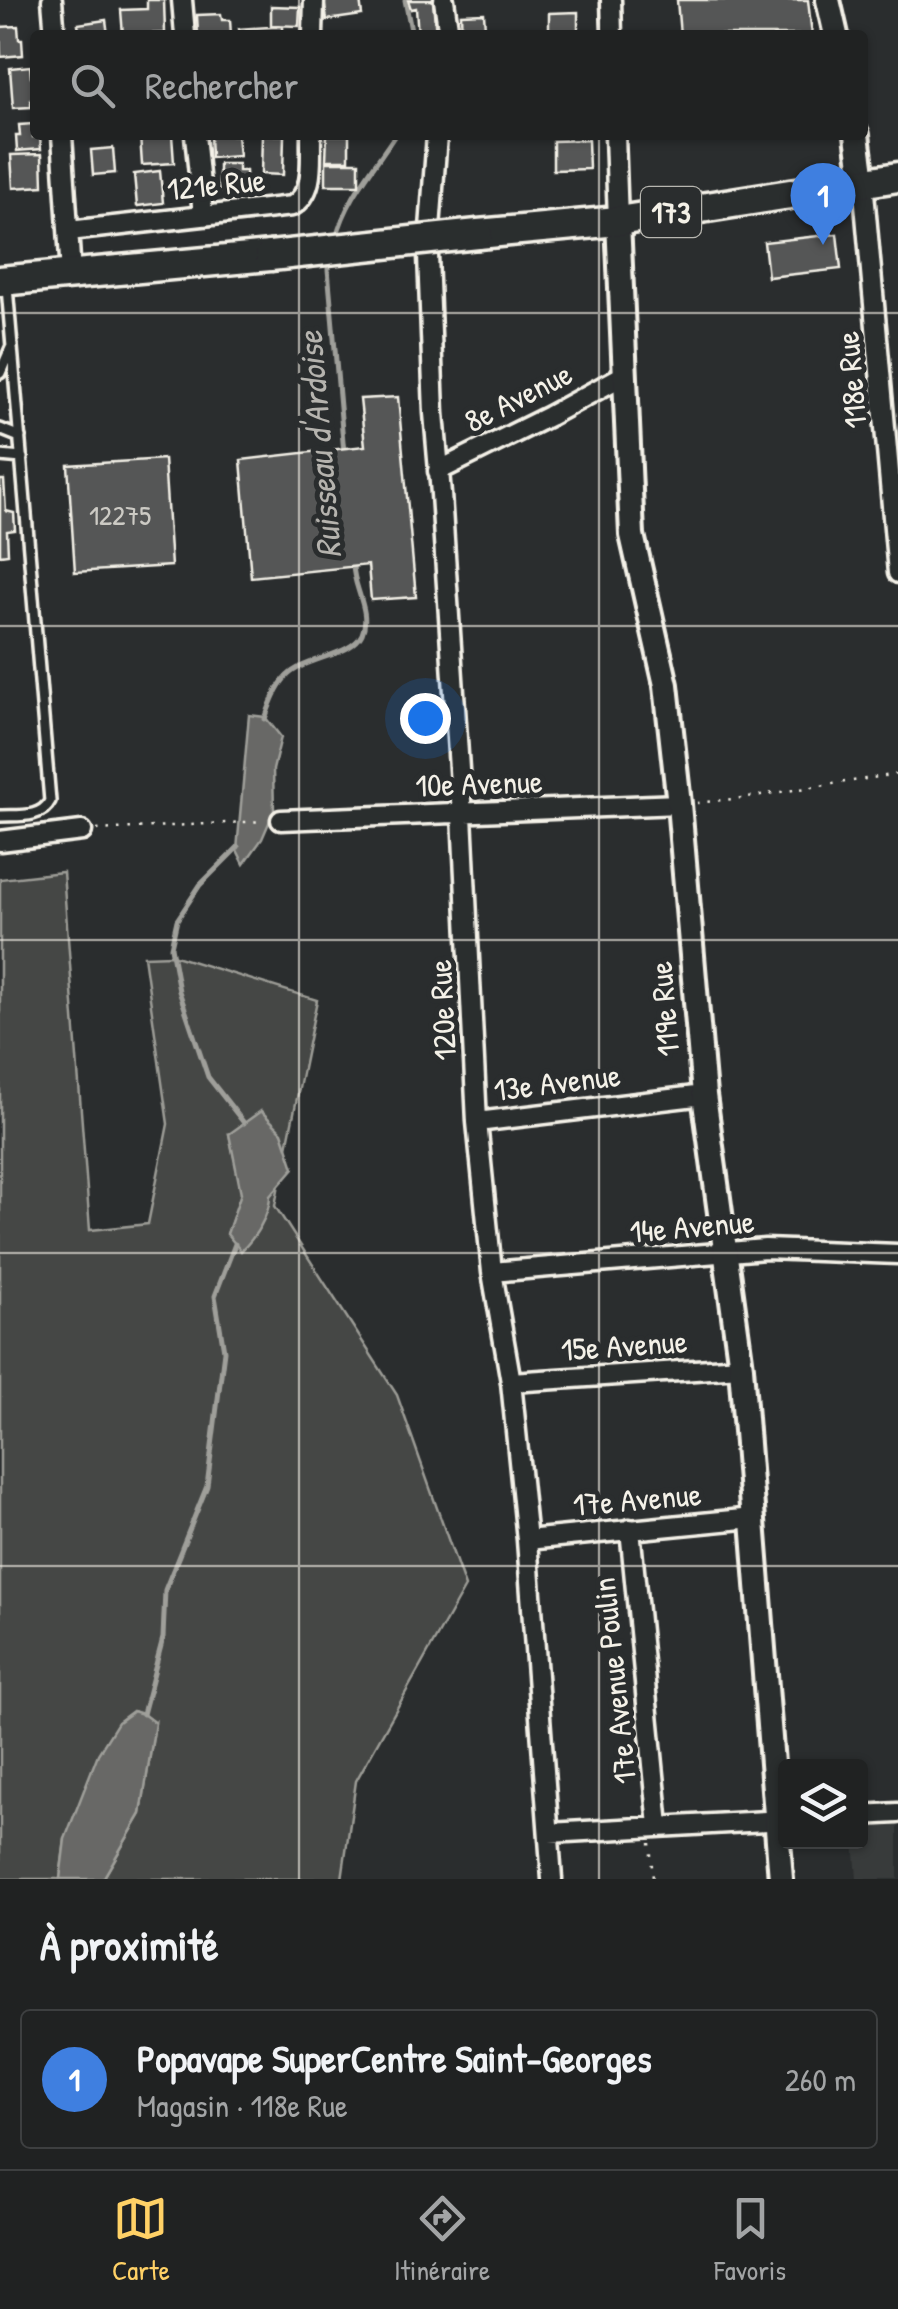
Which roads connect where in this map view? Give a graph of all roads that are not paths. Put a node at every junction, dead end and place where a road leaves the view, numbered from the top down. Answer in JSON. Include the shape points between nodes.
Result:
{"nodes":[{"id":1,"x":52,"y":0,"type":"edge"},
{"id":2,"x":182,"y":0,"type":"edge"},
{"id":3,"x":314,"y":0,"type":"edge"},
{"id":4,"x":444,"y":0,"type":"edge"},
{"id":5,"x":611,"y":0,"type":"edge"},
{"id":6,"x":828,"y":0,"type":"edge"},
{"id":7,"x":55,"y":30,"type":"edge"},
{"id":8,"x":185,"y":30,"type":"edge"},
{"id":9,"x":313,"y":30,"type":"edge"},
{"id":10,"x":448,"y":30,"type":"edge"},
{"id":11,"x":612,"y":30,"type":"edge"},
{"id":12,"x":835,"y":30,"type":"edge"},
{"id":13,"x":62,"y":140,"type":"edge"},
{"id":14,"x":195,"y":140,"type":"edge"},
{"id":15,"x":311,"y":140,"type":"edge"},
{"id":16,"x":438,"y":140,"type":"edge"},
{"id":17,"x":615,"y":140,"type":"edge"},
{"id":18,"x":858,"y":140,"type":"edge"},
{"id":19,"x":898,"y":177,"type":"edge"},
{"id":20,"x":863,"y":181,"type":"junction"},
{"id":21,"x":203,"y":216,"type":"junction"},
{"id":22,"x":618,"y":221,"type":"junction"},
{"id":23,"x":68,"y":231,"type":"junction"},
{"id":24,"x":71,"y":275,"type":"junction"},
{"id":25,"x":3,"y":281,"type":"edge"},
{"id":26,"x":12,"y":344,"type":"junction"},
{"id":27,"x":0,"y":373,"type":"edge"},
{"id":28,"x":626,"y":374,"type":"junction"},
{"id":29,"x":0,"y":428,"type":"edge"},
{"id":30,"x":20,"y":437,"type":"junction"},
{"id":31,"x":0,"y":456,"type":"edge"},
{"id":32,"x":22,"y":458,"type":"junction"},
{"id":33,"x":438,"y":472,"type":"junction"},
{"id":34,"x":898,"y":573,"type":"edge"},
{"id":35,"x":679,"y":804,"type":"junction"},
{"id":36,"x":462,"y":814,"type":"junction"},
{"id":37,"x":0,"y":816,"type":"edge"},
{"id":38,"x":280,"y":820,"type":"road end"},
{"id":39,"x":82,"y":832,"type":"road end"},
{"id":40,"x":0,"y":842,"type":"edge"},
{"id":41,"x":704,"y":1095,"type":"junction"},
{"id":42,"x":477,"y":1122,"type":"junction"},
{"id":43,"x":726,"y":1254,"type":"junction"},
{"id":44,"x":898,"y":1254,"type":"edge"},
{"id":45,"x":492,"y":1272,"type":"junction"},
{"id":46,"x":741,"y":1366,"type":"junction"},
{"id":47,"x":511,"y":1382,"type":"junction"},
{"id":48,"x":753,"y":1518,"type":"junction"},
{"id":49,"x":630,"y":1529,"type":"junction"},
{"id":50,"x":527,"y":1540,"type":"junction"},
{"id":51,"x":778,"y":1788,"type":"edge"},
{"id":52,"x":898,"y":1813,"type":"edge"},
{"id":53,"x":868,"y":1815,"type":"edge"},
{"id":54,"x":778,"y":1820,"type":"edge"},
{"id":55,"x":654,"y":1826,"type":"junction"},
{"id":56,"x":549,"y":1833,"type":"junction"},
{"id":57,"x":781,"y":1849,"type":"edge"},
{"id":58,"x":552,"y":1879,"type":"edge"},
{"id":59,"x":781,"y":1879,"type":"edge"}],
"edges":[{"from":1,"to":7,"type":"street"},
{"from":2,"to":8,"type":"street"},
{"from":3,"to":9,"type":"street"},
{"from":4,"to":10,"type":"street"},
{"from":5,"to":11,"type":"street"},
{"from":6,"to":12,"type":"street"},
{"from":13,"to":23,"type":"street"},
{"from":14,"to":21,"type":"street"},
{"from":15,"to":21,"type":"street","name":"121e Rue","via":[[310,178],[300,201]]},
{"from":16,"to":33,"type":"street","name":"120e Rue","via":[[428,256]]},
{"from":17,"to":22,"type":"street","name":"119e Rue"},
{"from":18,"to":20,"type":"street"},
{"from":19,"to":20,"type":"main road","number":"173"},
{"from":20,"to":22,"type":"main road","number":"173"},
{"from":20,"to":34,"type":"street","name":"118e Rue"},
{"from":21,"to":23,"type":"street","name":"121e Rue"},
{"from":22,"to":24,"type":"main road","number":"173","bridge":true},
{"from":22,"to":28,"type":"street","name":"119e Rue"},
{"from":23,"to":24,"type":"street"},
{"from":24,"to":25,"type":"main road","number":"173"},
{"from":25,"to":26,"type":"lane"},
{"from":26,"to":27,"type":"lane"},
{"from":26,"to":30,"type":"lane"},
{"from":28,"to":33,"type":"street","name":"8e Avenue"},
{"from":28,"to":35,"type":"street","name":"119e Rue","via":[[632,535],[666,685]]},
{"from":29,"to":30,"type":"lane"},
{"from":30,"to":32,"type":"lane"},
{"from":31,"to":32,"type":"lane"},
{"from":32,"to":37,"type":"lane","via":[[50,801],[40,814]]},
{"from":33,"to":36,"type":"street","name":"120e Rue"},
{"from":35,"to":36,"type":"street","name":"10e Avenue"},
{"from":35,"to":41,"type":"street","name":"119e Rue"},
{"from":36,"to":38,"type":"street","name":"10e Avenue"},
{"from":36,"to":42,"type":"street","name":"120e Rue"},
{"from":39,"to":40,"type":"street"},
{"from":41,"to":42,"type":"street","name":"13e Avenue"},
{"from":41,"to":43,"type":"street","name":"119e Rue"},
{"from":42,"to":45,"type":"street","name":"120e Rue"},
{"from":43,"to":44,"type":"street","name":"14e Avenue"},
{"from":43,"to":45,"type":"street","name":"14e Avenue"},
{"from":43,"to":46,"type":"street","name":"119e Rue"},
{"from":45,"to":47,"type":"street","name":"120e Rue"},
{"from":46,"to":47,"type":"street","name":"15e Avenue"},
{"from":46,"to":48,"type":"street","name":"119e Rue"},
{"from":47,"to":50,"type":"street","name":"120e Rue"},
{"from":48,"to":49,"type":"street","name":"17e Avenue"},
{"from":48,"to":51,"type":"street","name":"119e Rue"},
{"from":49,"to":50,"type":"street","name":"17e Avenue"},
{"from":49,"to":55,"type":"street","name":"17e Avenue Poulin"},
{"from":50,"to":56,"type":"street","name":"120e Rue"},
{"from":52,"to":53,"type":"street"},
{"from":54,"to":55,"type":"street"},
{"from":55,"to":56,"type":"street"},
{"from":56,"to":58,"type":"street","name":"120e Rue"},
{"from":57,"to":59,"type":"street","name":"119e Rue"}]}
